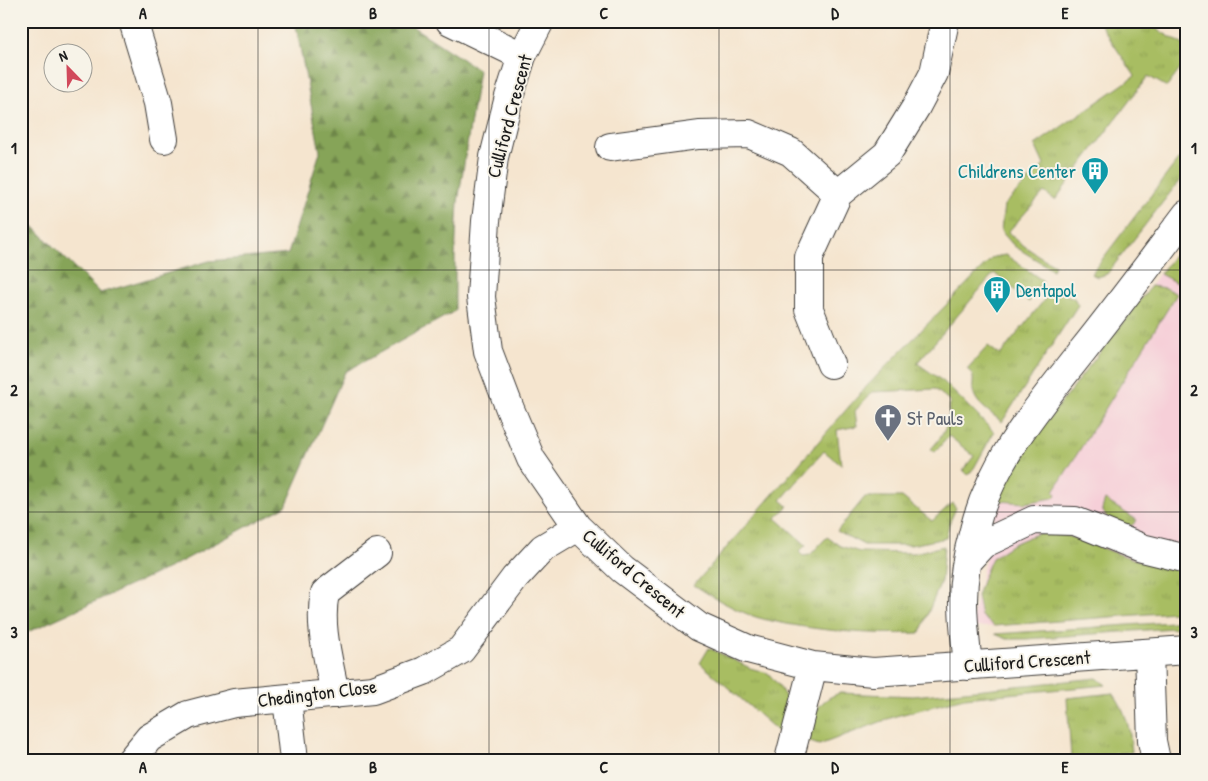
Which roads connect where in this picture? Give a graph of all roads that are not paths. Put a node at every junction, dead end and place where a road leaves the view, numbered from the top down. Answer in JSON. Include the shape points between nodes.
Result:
{"nodes":[{"id":1,"x":133,"y":21,"type":"edge"},
{"id":2,"x":450,"y":21,"type":"edge"},
{"id":3,"x":540,"y":21,"type":"edge"},
{"id":4,"x":945,"y":21,"type":"edge"},
{"id":5,"x":522,"y":56,"type":"junction"},
{"id":6,"x":164,"y":139,"type":"dead end"},
{"id":7,"x":610,"y":147,"type":"dead end"},
{"id":8,"x":838,"y":194,"type":"junction"},
{"id":9,"x":1187,"y":214,"type":"edge"},
{"id":10,"x":831,"y":364,"type":"dead end"},
{"id":11,"x":578,"y":527,"type":"junction"},
{"id":12,"x":377,"y":553,"type":"dead end"},
{"id":13,"x":1187,"y":559,"type":"edge"},
{"id":14,"x":968,"y":560,"type":"junction"},
{"id":15,"x":1187,"y":650,"type":"edge"},
{"id":16,"x":1149,"y":652,"type":"junction"},
{"id":17,"x":813,"y":666,"type":"junction"},
{"id":18,"x":968,"y":666,"type":"junction"},
{"id":19,"x":335,"y":694,"type":"junction"},
{"id":20,"x":287,"y":698,"type":"junction"},
{"id":21,"x":131,"y":760,"type":"edge"},
{"id":22,"x":294,"y":760,"type":"edge"},
{"id":23,"x":789,"y":760,"type":"edge"},
{"id":24,"x":1156,"y":760,"type":"edge"}],
"edges":[{"from":1,"to":6,"type":"street","via":[[158,103]]},
{"from":2,"to":5,"type":"street"},
{"from":3,"to":5,"type":"street","name":"Culliford Crescent"},
{"from":4,"to":8,"type":"street","via":[[934,73],[887,154]]},
{"from":5,"to":11,"type":"street","name":"Culliford Crescent","via":[[494,157],[481,297],[488,351],[531,459]]},
{"from":7,"to":8,"type":"street","via":[[699,134],[749,134],[791,152]]},
{"from":8,"to":10,"type":"street","via":[[809,257],[809,309]]},
{"from":9,"to":14,"type":"street","via":[[1017,434],[986,495]]},
{"from":11,"to":17,"type":"street","name":"Culliford Crescent","via":[[622,569],[700,627],[748,649]]},
{"from":11,"to":19,"type":"street","name":"Chedington Close","via":[[543,548],[515,578],[460,650],[424,671],[373,690]]},
{"from":12,"to":19,"type":"street","via":[[325,593],[322,609]]},
{"from":13,"to":14,"type":"street","via":[[1142,548],[1074,521],[1034,520],[983,544]]},
{"from":14,"to":18,"type":"street","via":[[963,600]]},
{"from":15,"to":16,"type":"street","name":"Culliford Crescent"},
{"from":16,"to":18,"type":"street","name":"Culliford Crescent"},
{"from":16,"to":24,"type":"street","via":[[1152,741]]},
{"from":17,"to":18,"type":"street","name":"Culliford Crescent","via":[[873,672]]},
{"from":17,"to":23,"type":"street"},
{"from":19,"to":20,"type":"street","name":"Chedington Close"},
{"from":20,"to":21,"type":"street","name":"Chedington Close","via":[[234,703],[188,715],[149,738]]},
{"from":20,"to":22,"type":"street"}]}
